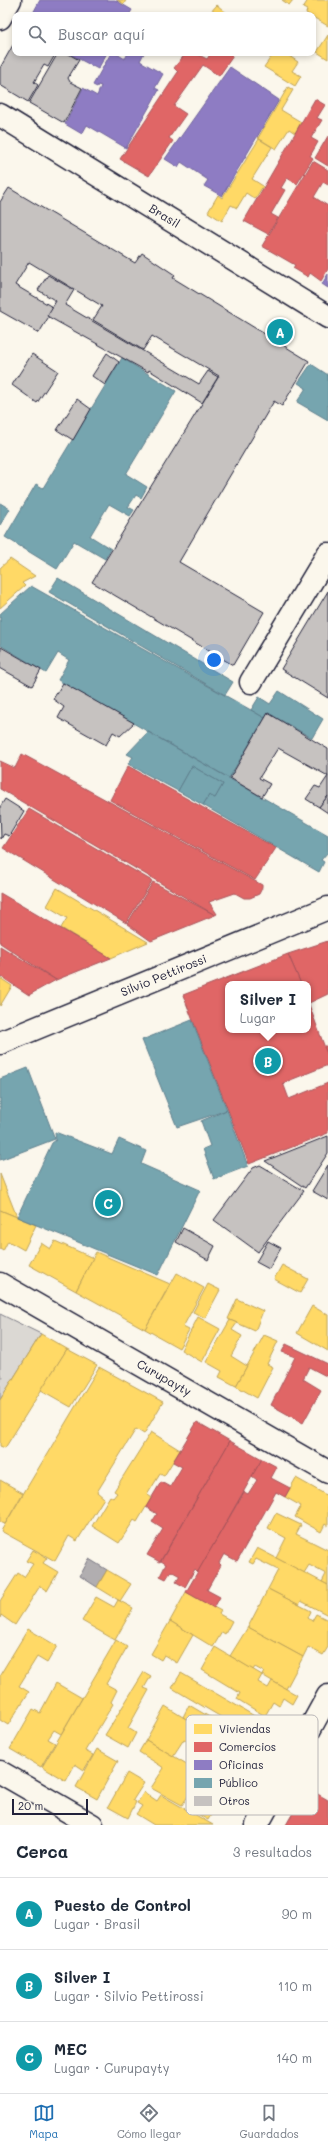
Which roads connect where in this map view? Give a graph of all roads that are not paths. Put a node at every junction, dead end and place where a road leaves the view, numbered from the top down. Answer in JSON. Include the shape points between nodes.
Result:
{"nodes":[{"id":1,"x":10,"y":0,"type":"edge"},
{"id":2,"x":0,"y":18,"type":"edge"},
{"id":3,"x":0,"y":115,"type":"edge"},
{"id":4,"x":328,"y":316,"type":"edge"},
{"id":5,"x":328,"y":554,"type":"edge"},
{"id":6,"x":251,"y":682,"type":"dead end"},
{"id":7,"x":328,"y":908,"type":"edge"},
{"id":8,"x":3,"y":1039,"type":"edge"},
{"id":9,"x":0,"y":1284,"type":"edge"},
{"id":10,"x":328,"y":1472,"type":"edge"},
{"id":11,"x":328,"y":1696,"type":"edge"},
{"id":12,"x":317,"y":1715,"type":"edge"},
{"id":13,"x":0,"y":1772,"type":"edge"},
{"id":14,"x":262,"y":1815,"type":"edge"},
{"id":15,"x":92,"y":1825,"type":"edge"},
{"id":16,"x":256,"y":1825,"type":"edge"}],
"edges":[{"from":1,"to":2,"type":"street"},
{"from":3,"to":4,"type":"street","name":"Brasil"},
{"from":5,"to":6,"type":"street"},
{"from":7,"to":8,"type":"street","name":"Silvio Pettirossi"},
{"from":9,"to":10,"type":"street","name":"Curupayty"},
{"from":11,"to":12,"type":"street"},
{"from":13,"to":15,"type":"street"},
{"from":14,"to":16,"type":"street"}]}
